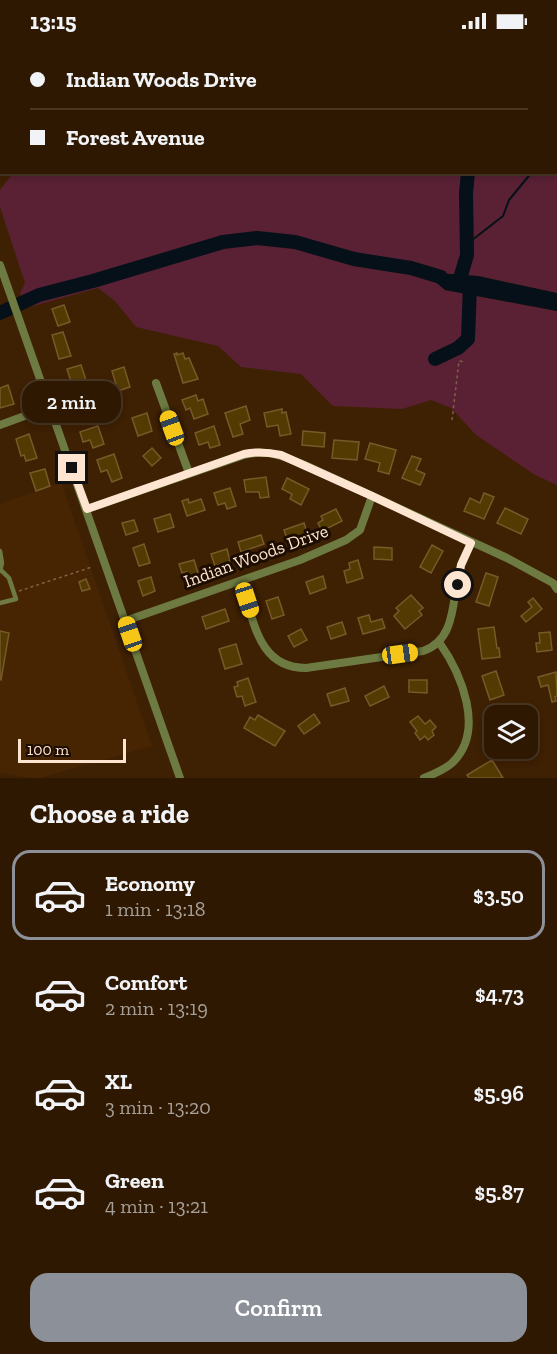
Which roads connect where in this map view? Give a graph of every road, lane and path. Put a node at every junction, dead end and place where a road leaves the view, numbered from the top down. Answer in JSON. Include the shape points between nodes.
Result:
{"nodes":[{"id":1,"x":0,"y":265,"type":"edge"},
{"id":2,"x":465,"y":362,"type":"dead end"},
{"id":3,"x":156,"y":383,"type":"dead end"},
{"id":4,"x":49,"y":407,"type":"junction"},
{"id":5,"x":452,"y":420,"type":"dead end"},
{"id":6,"x":0,"y":425,"type":"edge"},
{"id":7,"x":189,"y":473,"type":"junction"},
{"id":8,"x":372,"y":496,"type":"junction"},
{"id":9,"x":87,"y":509,"type":"junction"},
{"id":10,"x":471,"y":543,"type":"junction"},
{"id":11,"x":0,"y":551,"type":"edge"},
{"id":12,"x":92,"y":567,"type":"dead end"},
{"id":13,"x":1,"y":571,"type":"edge"},
{"id":14,"x":241,"y":582,"type":"junction"},
{"id":15,"x":557,"y":589,"type":"edge"},
{"id":16,"x":15,"y":592,"type":"junction"},
{"id":17,"x":0,"y":603,"type":"edge"},
{"id":18,"x":125,"y":621,"type":"junction"},
{"id":19,"x":439,"y":642,"type":"junction"},
{"id":20,"x":180,"y":778,"type":"edge"},
{"id":21,"x":424,"y":778,"type":"edge"}],
"edges":[{"from":1,"to":4,"type":"street"},
{"from":2,"to":5,"type":"path","via":[[459,361]]},
{"from":3,"to":7,"type":"street"},
{"from":4,"to":6,"type":"street"},
{"from":4,"to":9,"type":"street"},
{"from":7,"to":8,"type":"street","via":[[244,454],[268,452]]},
{"from":7,"to":9,"type":"street"},
{"from":8,"to":10,"type":"street"},
{"from":8,"to":14,"type":"street","name":"Indian Woods Drive","via":[[360,530],[353,536]]},
{"from":9,"to":18,"type":"street"},
{"from":10,"to":15,"type":"street","via":[[553,582]]},
{"from":10,"to":19,"type":"street","via":[[461,565],[449,624]]},
{"from":11,"to":13,"type":"lane"},
{"from":12,"to":16,"type":"path"},
{"from":13,"to":16,"type":"lane"},
{"from":14,"to":18,"type":"street","name":"Indian Woods Drive"},
{"from":14,"to":19,"type":"street","via":[[265,649],[289,667],[306,668],[423,651]]},
{"from":16,"to":17,"type":"lane","via":[[16,600]]},
{"from":18,"to":20,"type":"street"},
{"from":19,"to":21,"type":"street","via":[[463,692],[469,731],[454,762]]}]}
